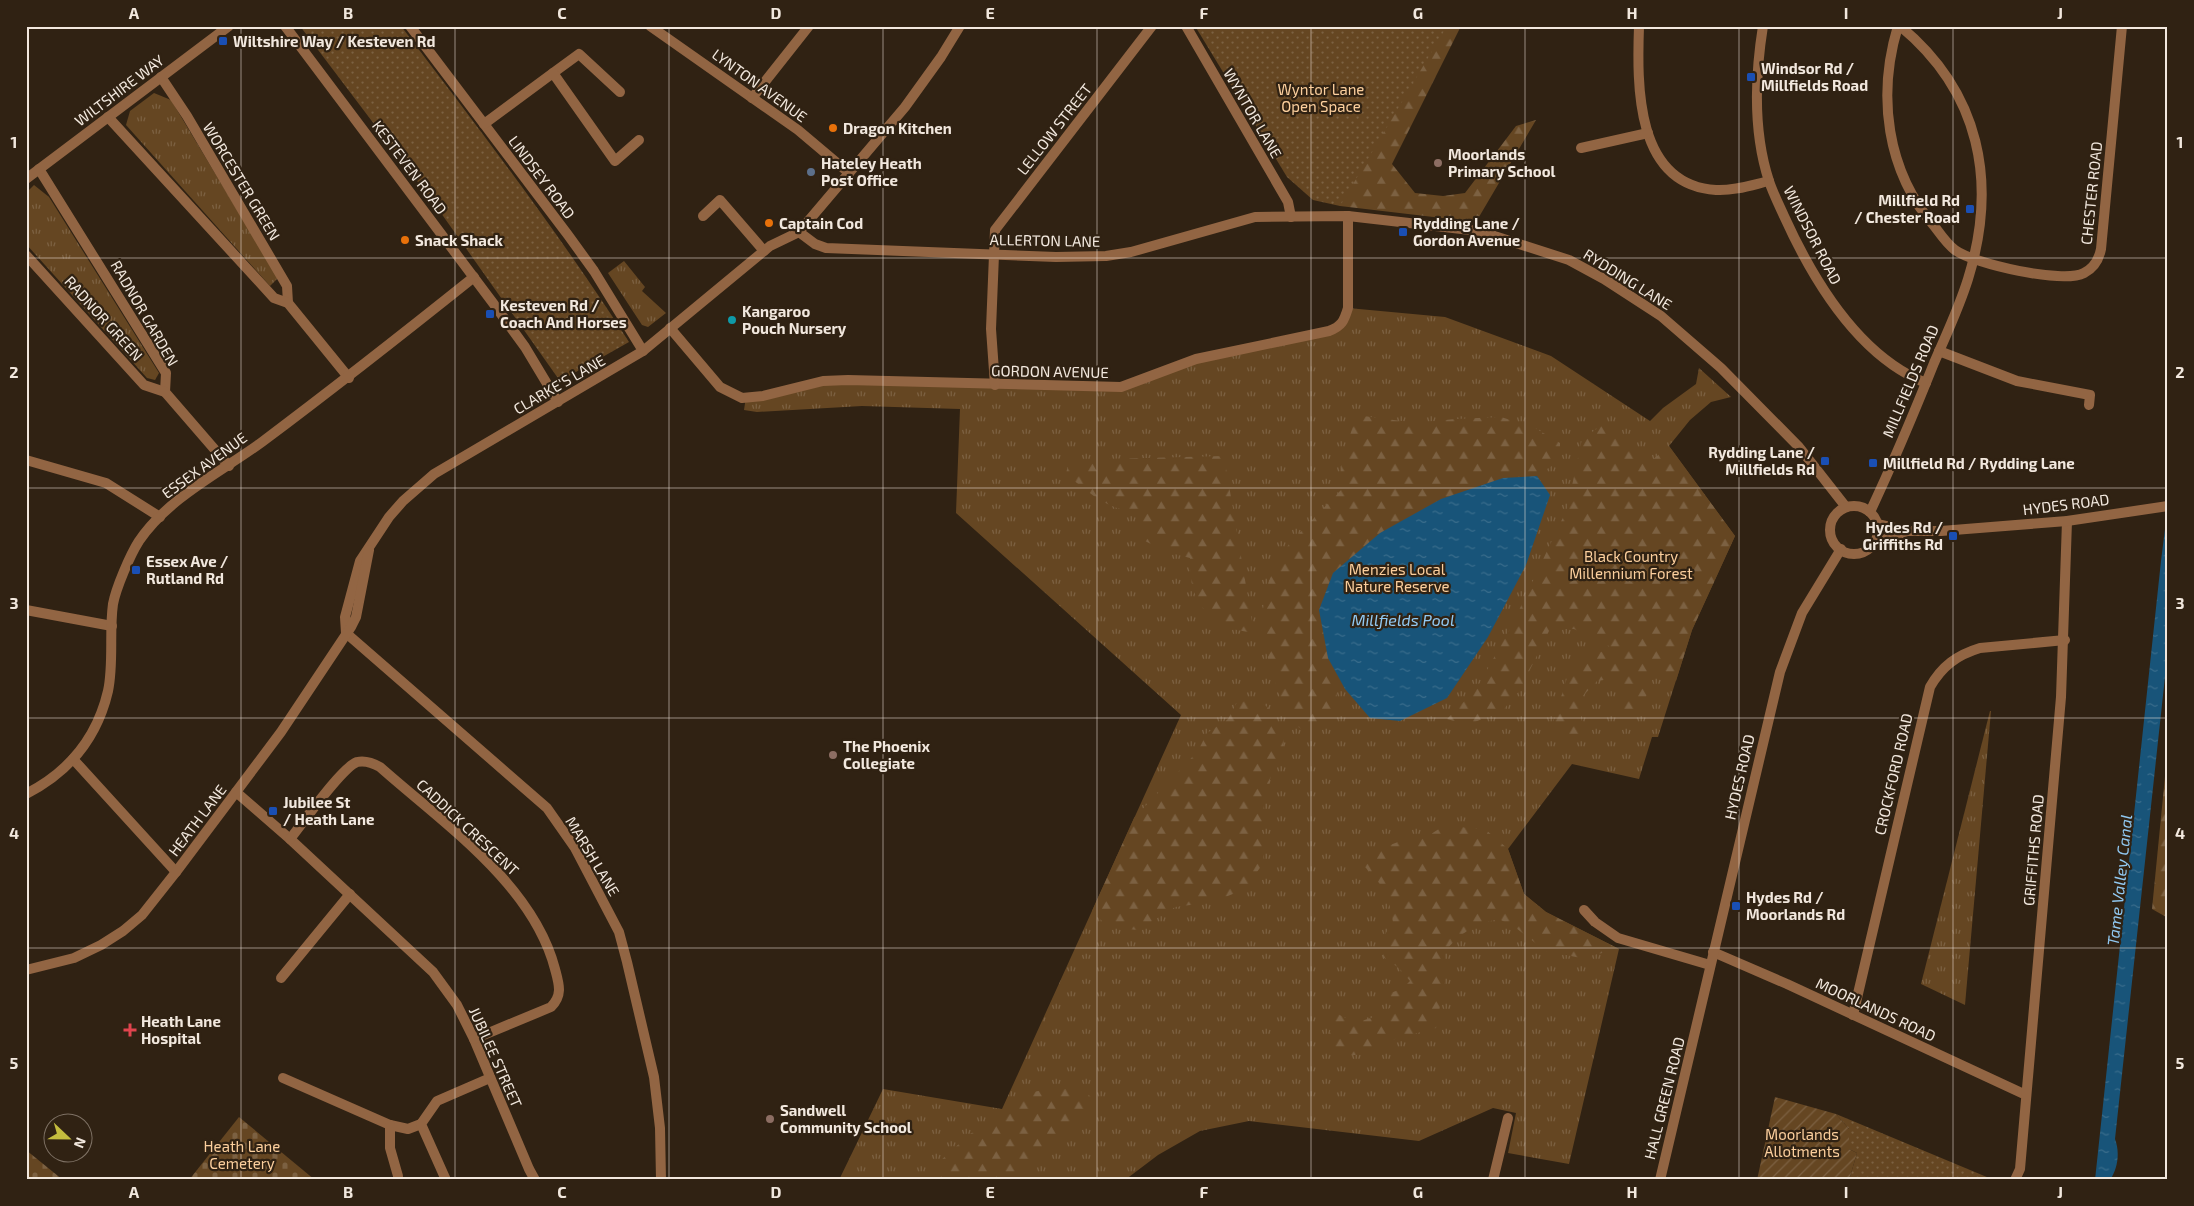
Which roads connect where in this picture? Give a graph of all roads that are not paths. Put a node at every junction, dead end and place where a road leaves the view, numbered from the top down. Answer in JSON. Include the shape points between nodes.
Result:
{"nodes":[{"id":1,"x":230,"y":26,"type":"edge"},
{"id":2,"x":285,"y":26,"type":"edge"},
{"id":3,"x":410,"y":26,"type":"edge"},
{"id":4,"x":650,"y":26,"type":"edge"},
{"id":5,"x":809,"y":26,"type":"edge"},
{"id":6,"x":960,"y":26,"type":"edge"},
{"id":7,"x":1152,"y":26,"type":"edge"},
{"id":8,"x":1186,"y":26,"type":"edge"},
{"id":9,"x":1639,"y":26,"type":"edge"},
{"id":10,"x":1763,"y":26,"type":"edge"},
{"id":11,"x":1899,"y":26,"type":"edge"},
{"id":12,"x":2122,"y":26,"type":"edge"},
{"id":13,"x":553,"y":73,"type":"junction"},
{"id":14,"x":161,"y":77,"type":"junction"},
{"id":15,"x":620,"y":92,"type":"dead end"},
{"id":16,"x":752,"y":98,"type":"junction"},
{"id":17,"x":108,"y":117,"type":"junction"},
{"id":18,"x":484,"y":124,"type":"junction"},
{"id":19,"x":1648,"y":133,"type":"junction"},
{"id":20,"x":639,"y":140,"type":"dead end"},
{"id":21,"x":1581,"y":148,"type":"dead end"},
{"id":22,"x":40,"y":169,"type":"junction"},
{"id":23,"x":849,"y":173,"type":"junction"},
{"id":24,"x":26,"y":179,"type":"edge"},
{"id":25,"x":1769,"y":181,"type":"junction"},
{"id":26,"x":703,"y":216,"type":"dead end"},
{"id":27,"x":1348,"y":216,"type":"junction"},
{"id":28,"x":1291,"y":217,"type":"junction"},
{"id":29,"x":799,"y":232,"type":"junction"},
{"id":30,"x":767,"y":249,"type":"junction"},
{"id":31,"x":993,"y":254,"type":"junction"},
{"id":32,"x":26,"y":255,"type":"edge"},
{"id":33,"x":1973,"y":260,"type":"junction"},
{"id":34,"x":474,"y":276,"type":"junction"},
{"id":35,"x":288,"y":303,"type":"junction"},
{"id":36,"x":670,"y":328,"type":"junction"},
{"id":37,"x":643,"y":351,"type":"junction"},
{"id":38,"x":1939,"y":351,"type":"junction"},
{"id":39,"x":348,"y":378,"type":"junction"},
{"id":40,"x":1926,"y":383,"type":"junction"},
{"id":41,"x":995,"y":385,"type":"junction"},
{"id":42,"x":165,"y":392,"type":"junction"},
{"id":43,"x":558,"y":402,"type":"junction"},
{"id":44,"x":2089,"y":405,"type":"dead end"},
{"id":45,"x":26,"y":460,"type":"edge"},
{"id":46,"x":229,"y":466,"type":"junction"},
{"id":47,"x":2168,"y":506,"type":"edge"},
{"id":48,"x":1846,"y":507,"type":"junction"},
{"id":49,"x":1870,"y":512,"type":"junction"},
{"id":50,"x":160,"y":517,"type":"junction"},
{"id":51,"x":2067,"y":521,"type":"junction"},
{"id":52,"x":1877,"y":524,"type":"junction"},
{"id":53,"x":1908,"y":531,"type":"junction"},
{"id":54,"x":1873,"y":544,"type":"junction"},
{"id":55,"x":1841,"y":549,"type":"junction"},
{"id":56,"x":26,"y":610,"type":"edge"},
{"id":57,"x":112,"y":626,"type":"junction"},
{"id":58,"x":346,"y":633,"type":"junction"},
{"id":59,"x":2065,"y":640,"type":"junction"},
{"id":60,"x":73,"y":759,"type":"junction"},
{"id":61,"x":236,"y":792,"type":"junction"},
{"id":62,"x":26,"y":794,"type":"edge"},
{"id":63,"x":290,"y":839,"type":"junction"},
{"id":64,"x":176,"y":872,"type":"junction"},
{"id":65,"x":350,"y":894,"type":"junction"},
{"id":66,"x":1584,"y":910,"type":"dead end"},
{"id":67,"x":1713,"y":952,"type":"junction"},
{"id":68,"x":1710,"y":965,"type":"junction"},
{"id":69,"x":26,"y":970,"type":"edge"},
{"id":70,"x":281,"y":978,"type":"dead end"},
{"id":71,"x":1853,"y":1015,"type":"junction"},
{"id":72,"x":1698,"y":1023,"type":"joint"},
{"id":73,"x":474,"y":1039,"type":"junction"},
{"id":74,"x":283,"y":1078,"type":"dead end"},
{"id":75,"x":490,"y":1078,"type":"junction"},
{"id":76,"x":2026,"y":1095,"type":"junction"},
{"id":77,"x":1508,"y":1118,"type":"dead end"},
{"id":78,"x":421,"y":1124,"type":"junction"},
{"id":79,"x":390,"y":1125,"type":"junction"},
{"id":80,"x":398,"y":1176,"type":"dead end"},
{"id":81,"x":446,"y":1180,"type":"edge"},
{"id":82,"x":536,"y":1180,"type":"edge"},
{"id":83,"x":661,"y":1180,"type":"edge"},
{"id":84,"x":1493,"y":1180,"type":"edge"},
{"id":85,"x":1660,"y":1180,"type":"edge"},
{"id":86,"x":2015,"y":1180,"type":"edge"}],
"edges":[{"from":1,"to":14,"type":"street","name":"WILTSHIRE WAY"},
{"from":2,"to":34,"type":"street","name":"KESTEVEN ROAD"},
{"from":3,"to":18,"type":"street","name":"LINDSEY ROAD"},
{"from":4,"to":16,"type":"street","name":"LYNTON AVENUE"},
{"from":5,"to":16,"type":"street"},
{"from":6,"to":23,"type":"street","via":[[905,107]]},
{"from":7,"to":31,"type":"street","name":"LELLOW STREET","via":[[995,230]]},
{"from":8,"to":28,"type":"street","name":"WYNTOR LANE","via":[[1288,202]]},
{"from":9,"to":19,"type":"street","via":[[1638,72]]},
{"from":10,"to":25,"type":"street","name":"WINDSOR ROAD","via":[[1757,98]]},
{"from":11,"to":33,"type":"street","name":"MILLFIELDS ROAD","via":[[1922,44],[1944,72],[1962,102],[1974,136],[1982,188]]},
{"from":11,"to":33,"type":"street","name":"MILLFIELDS ROAD","via":[[1891,49],[1886,85],[1888,122],[1896,157],[1909,189],[1927,219],[1952,247]]},
{"from":12,"to":33,"type":"street","name":"CHESTER ROAD","via":[[2101,249],[2097,261],[2084,273],[2071,277],[2026,272]]},
{"from":13,"to":15,"type":"street","via":[[578,54]]},
{"from":13,"to":18,"type":"street"},
{"from":13,"to":20,"type":"street","via":[[614,162]]},
{"from":14,"to":17,"type":"street","name":"WILTSHIRE WAY"},
{"from":14,"to":35,"type":"street","name":"WORCESTER GREEN","via":[[287,286]]},
{"from":16,"to":23,"type":"street","name":"LYNTON AVENUE","via":[[798,130]]},
{"from":17,"to":22,"type":"street","name":"WILTSHIRE WAY"},
{"from":17,"to":35,"type":"street","name":"WORCESTER GREEN","via":[[274,298]]},
{"from":18,"to":37,"type":"street","name":"LINDSEY ROAD","via":[[594,271]]},
{"from":19,"to":21,"type":"street"},
{"from":19,"to":25,"type":"street","via":[[1664,164],[1694,185],[1727,190]]},
{"from":22,"to":24,"type":"street","name":"WILTSHIRE WAY"},
{"from":22,"to":42,"type":"street","name":"RADNOR GARDEN","via":[[166,373]]},
{"from":23,"to":29,"type":"street"},
{"from":25,"to":40,"type":"street","name":"WINDSOR ROAD","via":[[1794,239],[1831,302],[1876,352],[1907,375]]},
{"from":26,"to":30,"type":"street","via":[[720,200]]},
{"from":27,"to":28,"type":"street","name":"RYDDING LANE"},
{"from":27,"to":41,"type":"street","name":"GORDON AVENUE","via":[[1348,308],[1340,327],[1196,359],[1121,387]]},
{"from":27,"to":48,"type":"street","name":"RYDDING LANE","via":[[1479,231],[1570,260],[1604,278],[1661,316],[1721,368],[1799,447]]},
{"from":28,"to":31,"type":"street","name":"ALLERTON LANE","via":[[1255,217],[1106,256]]},
{"from":29,"to":30,"type":"street","name":"CLARKE'S LANE"},
{"from":29,"to":31,"type":"street","name":"ALLERTON LANE","via":[[814,244],[826,248],[861,252]]},
{"from":30,"to":36,"type":"street","name":"CLARKE'S LANE"},
{"from":31,"to":41,"type":"street","name":"LELLOW STREET","via":[[991,329]]},
{"from":32,"to":42,"type":"street","name":"RADNOR GREEN","via":[[144,385]]},
{"from":33,"to":38,"type":"street","name":"MILLFIELDS ROAD"},
{"from":34,"to":39,"type":"street","name":"ESSEX AVENUE"},
{"from":34,"to":43,"type":"street","name":"KESTEVEN ROAD"},
{"from":35,"to":39,"type":"street","name":"WORCESTER GREEN"},
{"from":36,"to":37,"type":"street","name":"CLARKE'S LANE"},
{"from":36,"to":41,"type":"street","name":"GORDON AVENUE","via":[[720,387],[742,398],[824,382]]},
{"from":37,"to":43,"type":"street","name":"CLARKE'S LANE"},
{"from":38,"to":40,"type":"street","name":"MILLFIELDS ROAD"},
{"from":38,"to":44,"type":"street","via":[[2017,381],[2090,394]]},
{"from":39,"to":46,"type":"street","name":"ESSEX AVENUE"},
{"from":40,"to":49,"type":"street","name":"MILLFIELDS ROAD"},
{"from":42,"to":46,"type":"street"},
{"from":43,"to":58,"type":"street","name":"CLARKE'S LANE","via":[[434,474],[388,517],[369,550],[356,617]]},
{"from":45,"to":50,"type":"street","via":[[106,483]]},
{"from":46,"to":50,"type":"street","name":"ESSEX AVENUE","via":[[183,496]]},
{"from":47,"to":51,"type":"street","name":"HYDES ROAD"},
{"from":48,"to":49,"type":"street"},
{"from":48,"to":55,"type":"street","via":[[1834,517],[1829,530],[1832,540]]},
{"from":49,"to":52,"type":"street"},
{"from":50,"to":57,"type":"street","name":"ESSEX AVENUE","via":[[138,542],[126,569],[113,603]]},
{"from":51,"to":53,"type":"street","name":"HYDES ROAD"},
{"from":51,"to":59,"type":"street","name":"GRIFFITHS ROAD"},
{"from":52,"to":53,"type":"street","name":"HYDES ROAD"},
{"from":52,"to":54,"type":"street"},
{"from":53,"to":54,"type":"street","name":"HYDES ROAD"},
{"from":54,"to":55,"type":"street","name":"HYDES ROAD","via":[[1857,552]]},
{"from":55,"to":67,"type":"street","name":"HYDES ROAD","via":[[1802,613],[1780,672]]},
{"from":56,"to":57,"type":"street"},
{"from":57,"to":60,"type":"street","name":"ESSEX AVENUE","via":[[108,690],[88,743]]},
{"from":58,"to":61,"type":"street","name":"HEATH LANE"},
{"from":58,"to":83,"type":"street","name":"MARSH LANE","via":[[546,808],[574,848],[618,932],[627,962],[654,1077],[660,1128]]},
{"from":59,"to":71,"type":"street","name":"CROCKFORD ROAD","via":[[1968,652],[1944,666],[1930,687]]},
{"from":59,"to":76,"type":"street","name":"GRIFFITHS ROAD"},
{"from":60,"to":62,"type":"street","name":"ESSEX AVENUE","via":[[40,787]]},
{"from":60,"to":64,"type":"street"},
{"from":61,"to":63,"type":"street","name":"JUBILEE STREET"},
{"from":61,"to":64,"type":"street","name":"HEATH LANE"},
{"from":63,"to":65,"type":"street","name":"JUBILEE STREET"},
{"from":63,"to":73,"type":"street","name":"CADDICK CRESCENT","via":[[343,774],[358,762],[366,761],[380,767],[508,882],[533,917],[552,960],[560,988],[558,1001],[551,1007]]},
{"from":64,"to":69,"type":"street","name":"HEATH LANE","via":[[142,915],[123,931],[74,958]]},
{"from":65,"to":70,"type":"street"},
{"from":65,"to":73,"type":"street","name":"JUBILEE STREET","via":[[433,972],[457,1005]]},
{"from":66,"to":68,"type":"street","via":[[1618,938]]},
{"from":67,"to":68,"type":"street","name":"HYDES ROAD"},
{"from":67,"to":71,"type":"street","name":"MOORLANDS ROAD"},
{"from":68,"to":72,"type":"street","name":"HYDES ROAD"},
{"from":71,"to":76,"type":"street","name":"MOORLANDS ROAD"},
{"from":72,"to":85,"type":"street","name":"HALL GREEN ROAD"},
{"from":73,"to":75,"type":"street","name":"JUBILEE STREET"},
{"from":74,"to":79,"type":"street"},
{"from":75,"to":78,"type":"street","via":[[437,1101]]},
{"from":75,"to":82,"type":"street","name":"JUBILEE STREET"},
{"from":76,"to":86,"type":"street","name":"GRIFFITHS ROAD","via":[[2020,1169]]},
{"from":77,"to":84,"type":"street"},
{"from":78,"to":79,"type":"street","via":[[408,1129]]},
{"from":78,"to":81,"type":"street"},
{"from":79,"to":80,"type":"street","via":[[390,1148]]}]}
